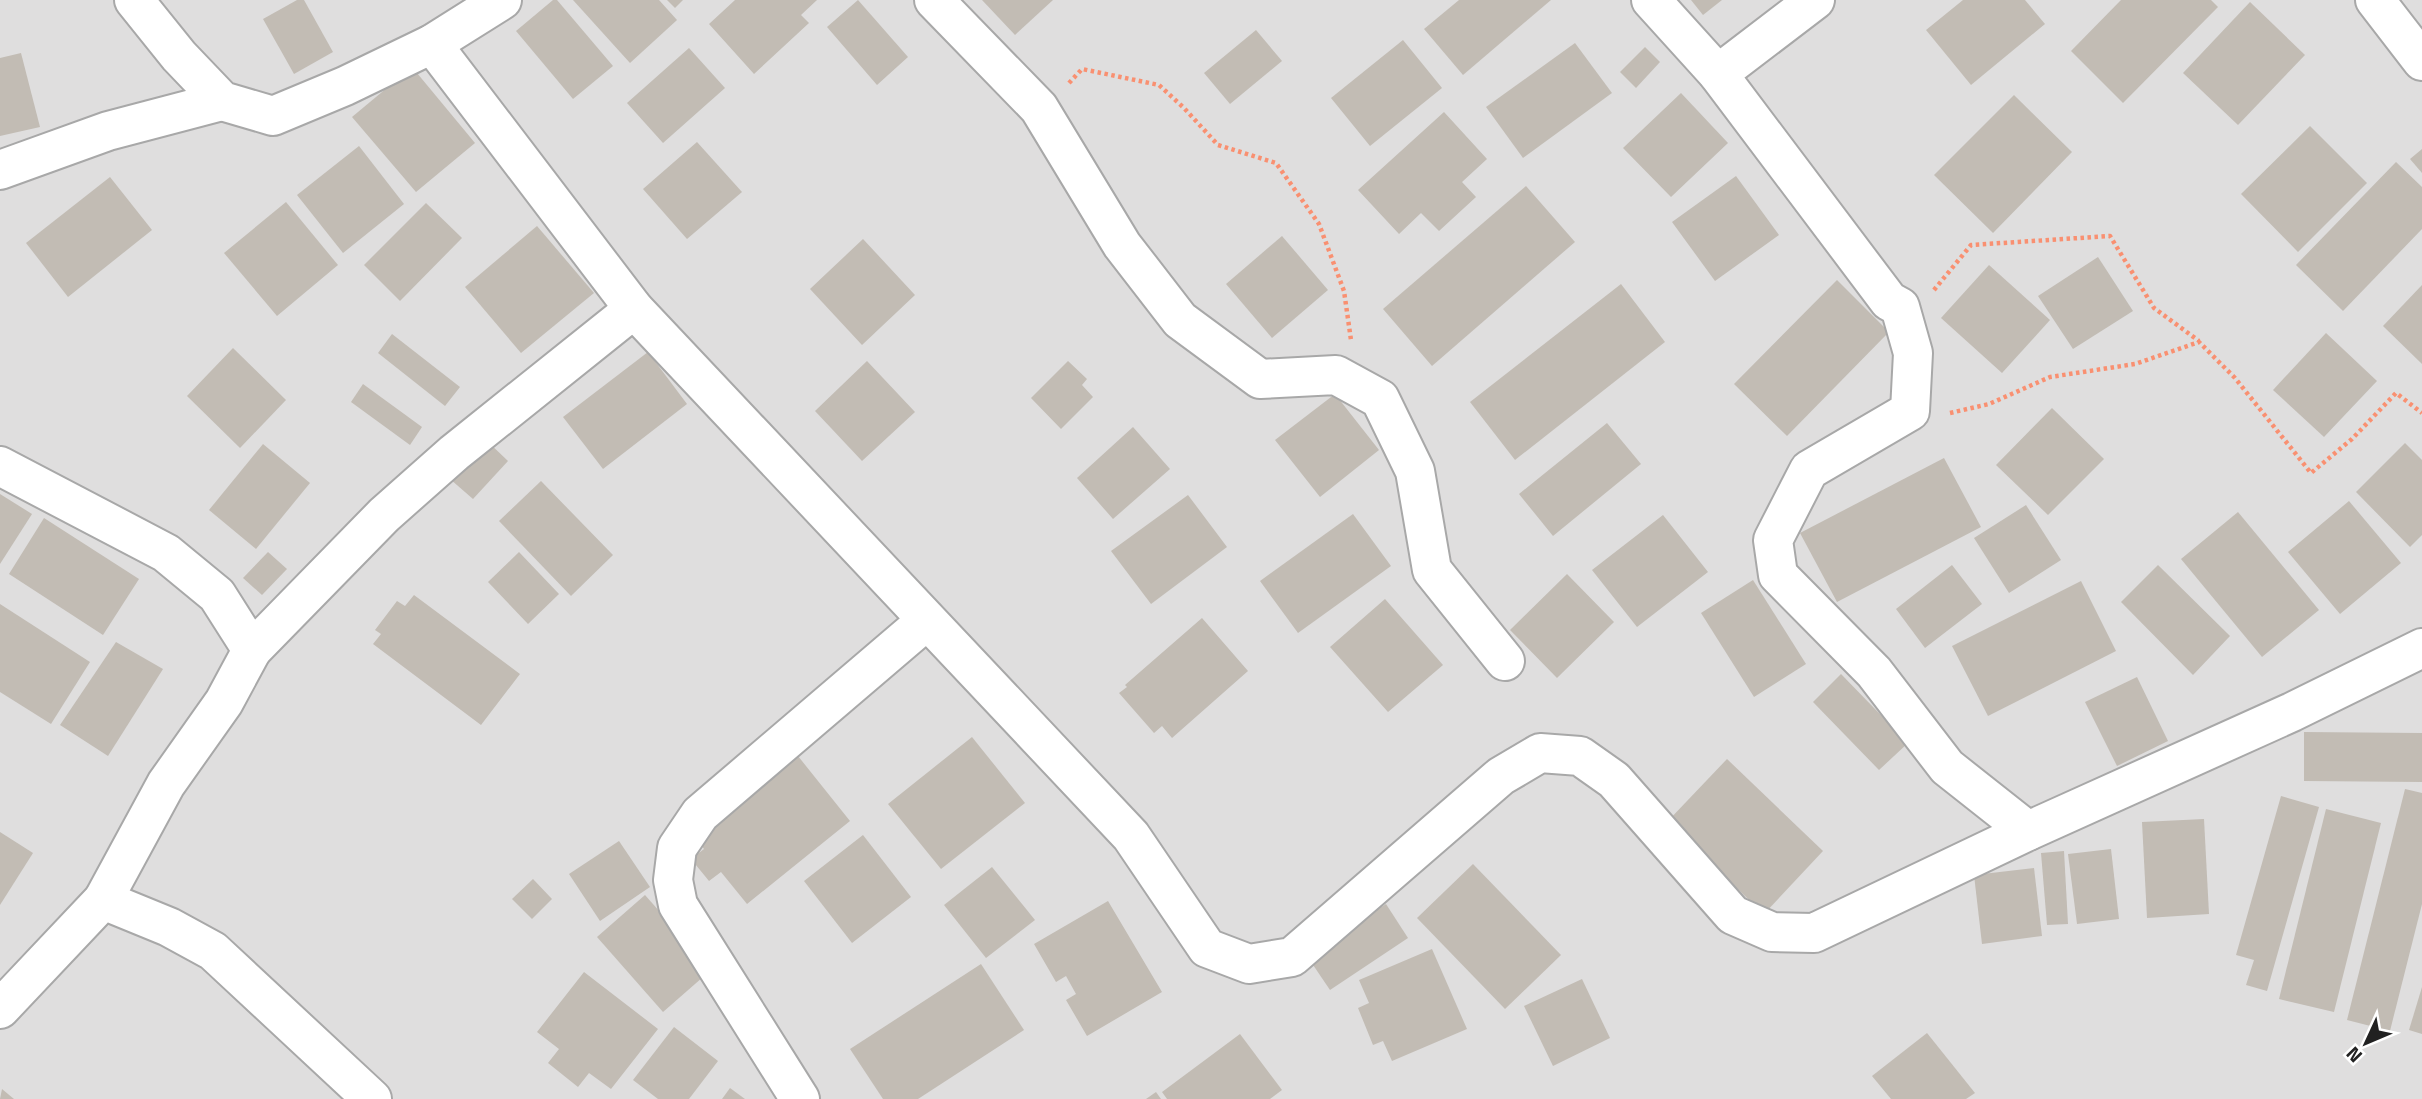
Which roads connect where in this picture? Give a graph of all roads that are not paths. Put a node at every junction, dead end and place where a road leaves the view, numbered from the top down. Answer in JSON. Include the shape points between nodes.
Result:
{"nodes":[{"id":1,"x":134,"y":0,"type":"edge"},
{"id":2,"x":502,"y":0,"type":"edge"},
{"id":3,"x":934,"y":0,"type":"edge"},
{"id":4,"x":1651,"y":0,"type":"edge"},
{"id":5,"x":1815,"y":0,"type":"edge"},
{"id":6,"x":2375,"y":0,"type":"edge"},
{"id":7,"x":432,"y":44,"type":"junction"},
{"id":8,"x":2422,"y":61,"type":"edge"},
{"id":9,"x":1718,"y":75,"type":"junction"},
{"id":10,"x":222,"y":101,"type":"junction"},
{"id":11,"x":0,"y":170,"type":"edge"},
{"id":12,"x":634,"y":309,"type":"junction"},
{"id":13,"x":0,"y":466,"type":"edge"},
{"id":14,"x":926,"y":621,"type":"junction"},
{"id":15,"x":2422,"y":648,"type":"edge"},
{"id":16,"x":252,"y":650,"type":"junction"},
{"id":17,"x":1505,"y":661,"type":"dead end"},
{"id":18,"x":2028,"y":831,"type":"junction"},
{"id":19,"x":103,"y":900,"type":"junction"},
{"id":20,"x":0,"y":1009,"type":"edge"},
{"id":21,"x":372,"y":1099,"type":"edge"},
{"id":22,"x":800,"y":1099,"type":"edge"}],
"edges":[{"from":1,"to":10,"type":"street"},
{"from":2,"to":7,"type":"street"},
{"from":3,"to":17,"type":"street","via":[[1039,108],[1122,245],[1180,320],[1260,379],[1336,375],[1380,399],[1415,471],[1432,570]]},
{"from":4,"to":9,"type":"street"},
{"from":5,"to":9,"type":"street"},
{"from":6,"to":8,"type":"street"},
{"from":7,"to":10,"type":"street","via":[[273,116]]},
{"from":7,"to":12,"type":"street"},
{"from":9,"to":18,"type":"street","via":[[1889,301],[1900,307],[1913,353],[1910,411],[1809,470],[1773,540],[1778,575],[1874,672],[1947,767]]},
{"from":10,"to":11,"type":"street","via":[[108,131]]},
{"from":12,"to":14,"type":"street"},
{"from":12,"to":16,"type":"street","via":[[454,453],[384,516]]},
{"from":13,"to":16,"type":"street","via":[[166,553],[217,595]]},
{"from":14,"to":18,"type":"street","via":[[1131,836],[1208,948],[1249,964],[1292,957],[1501,776],[1540,754],[1580,757],[1614,780],[1733,915],[1772,932],[1814,933]]},
{"from":14,"to":22,"type":"street","via":[[700,814],[677,848],[673,880],[678,905]]},
{"from":15,"to":18,"type":"street"},
{"from":16,"to":19,"type":"street","via":[[224,702],[166,784]]},
{"from":19,"to":20,"type":"street"},
{"from":19,"to":21,"type":"street","via":[[213,951]]}]}
